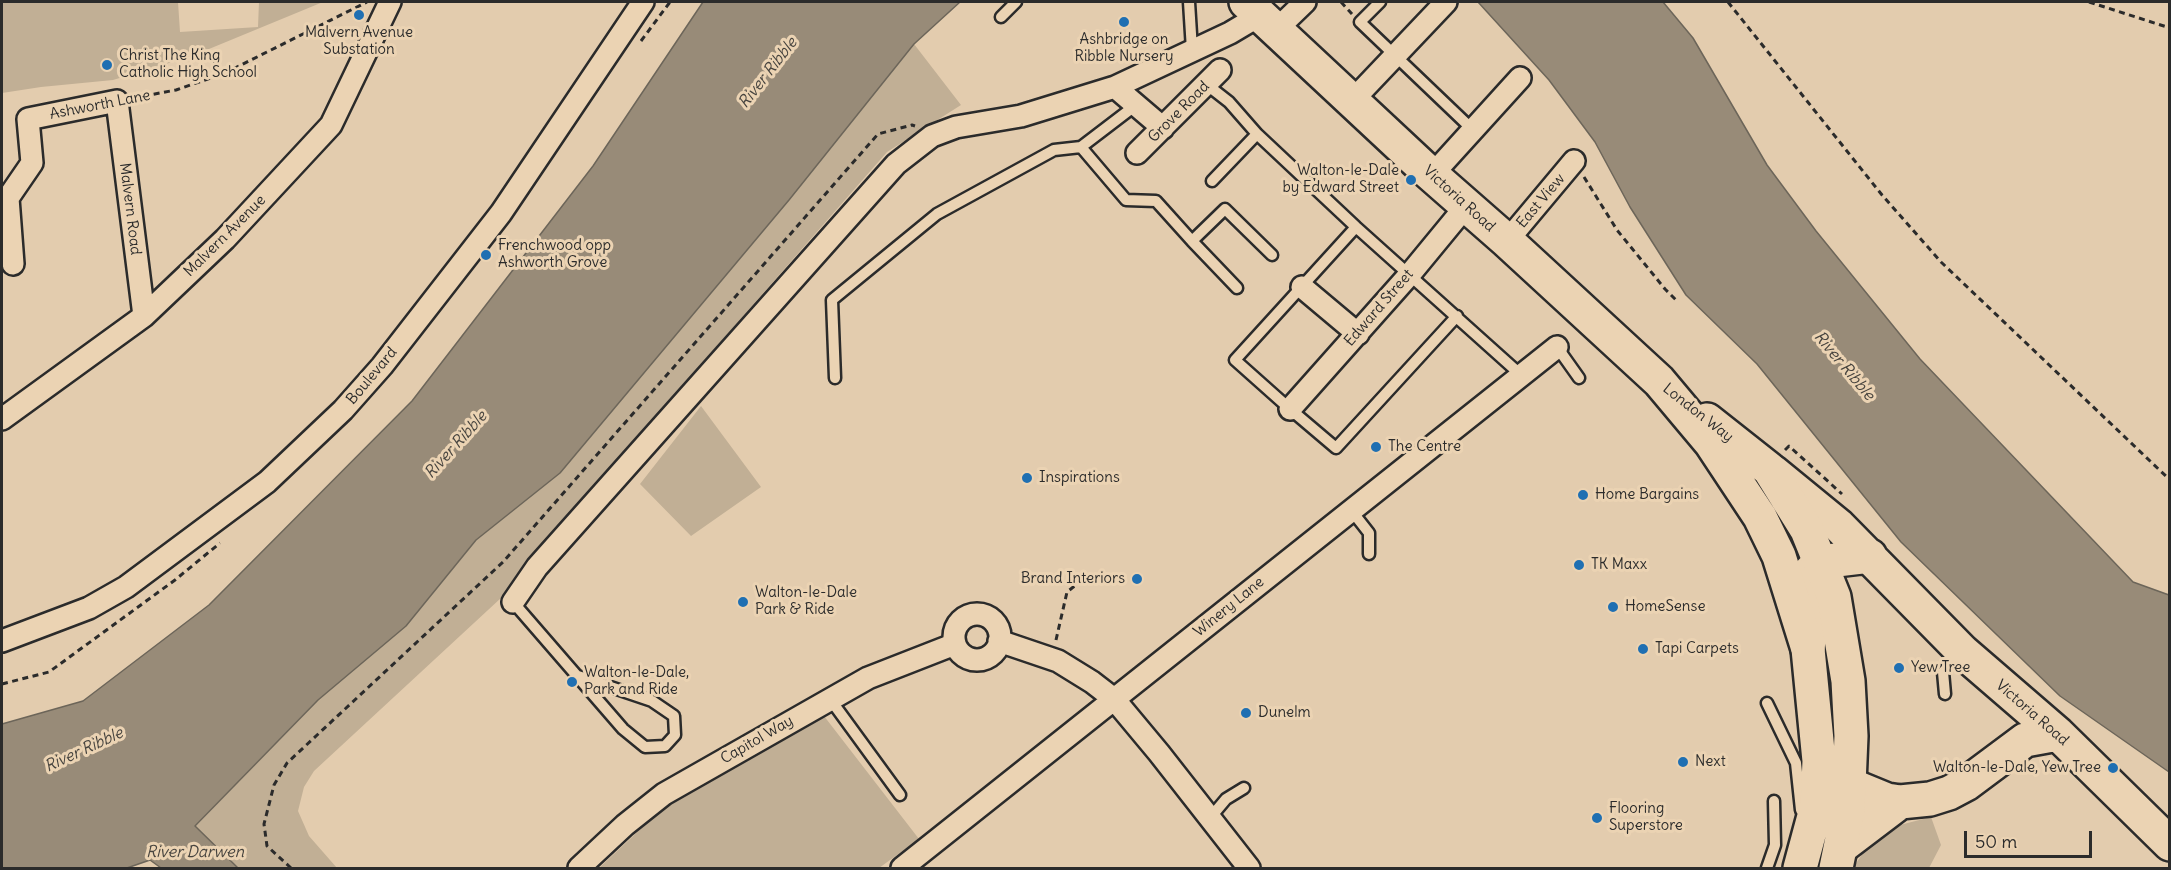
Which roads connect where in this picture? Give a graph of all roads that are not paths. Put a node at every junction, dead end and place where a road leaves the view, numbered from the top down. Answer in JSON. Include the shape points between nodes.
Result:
{"nodes":[{"id":1,"x":390,"y":2,"type":"edge"},
{"id":2,"x":643,"y":2,"type":"edge"},
{"id":3,"x":1016,"y":2,"type":"edge"},
{"id":4,"x":1189,"y":2,"type":"edge"},
{"id":5,"x":1305,"y":2,"type":"edge"},
{"id":6,"x":1380,"y":2,"type":"edge"},
{"id":7,"x":1446,"y":2,"type":"edge"},
{"id":8,"x":1260,"y":12,"type":"edge"},
{"id":9,"x":1001,"y":17,"type":"dead end"},
{"id":10,"x":1192,"y":50,"type":"junction"},
{"id":11,"x":1396,"y":56,"type":"junction"},
{"id":12,"x":1213,"y":77,"type":"joint"},
{"id":13,"x":1520,"y":78,"type":"dead end"},
{"id":14,"x":1115,"y":87,"type":"junction"},
{"id":15,"x":117,"y":101,"type":"joint"},
{"id":16,"x":1352,"y":101,"type":"junction"},
{"id":17,"x":1136,"y":105,"type":"junction"},
{"id":18,"x":1162,"y":128,"type":"junction"},
{"id":19,"x":1473,"y":130,"type":"junction"},
{"id":20,"x":1257,"y":134,"type":"junction"},
{"id":21,"x":1081,"y":147,"type":"junction"},
{"id":22,"x":1137,"y":153,"type":"dead end"},
{"id":23,"x":1574,"y":161,"type":"road end"},
{"id":24,"x":1432,"y":175,"type":"junction"},
{"id":25,"x":1212,"y":181,"type":"dead end"},
{"id":26,"x":1466,"y":206,"type":"junction"},
{"id":27,"x":1356,"y":226,"type":"junction"},
{"id":28,"x":1192,"y":241,"type":"junction"},
{"id":29,"x":1507,"y":241,"type":"junction"},
{"id":30,"x":1272,"y":255,"type":"dead end"},
{"id":31,"x":13,"y":264,"type":"dead end"},
{"id":32,"x":1410,"y":274,"type":"junction"},
{"id":33,"x":1302,"y":287,"type":"junction"},
{"id":34,"x":1237,"y":288,"type":"dead end"},
{"id":35,"x":144,"y":316,"type":"junction"},
{"id":36,"x":1457,"y":316,"type":"junction"},
{"id":37,"x":1358,"y":334,"type":"junction"},
{"id":38,"x":1557,"y":347,"type":"joint"},
{"id":39,"x":1521,"y":375,"type":"junction"},
{"id":40,"x":836,"y":378,"type":"dead end"},
{"id":41,"x":1579,"y":378,"type":"dead end"},
{"id":42,"x":1659,"y":381,"type":"junction"},
{"id":43,"x":1290,"y":409,"type":"junction"},
{"id":44,"x":2,"y":419,"type":"edge"},
{"id":45,"x":1769,"y":469,"type":"junction"},
{"id":46,"x":1351,"y":510,"type":"junction"},
{"id":47,"x":1368,"y":554,"type":"dead end"},
{"id":48,"x":1870,"y":556,"type":"junction"},
{"id":49,"x":1820,"y":562,"type":"junction"},
{"id":50,"x":513,"y":602,"type":"joint"},
{"id":51,"x":2,"y":641,"type":"edge"},
{"id":52,"x":999,"y":641,"type":"junction"},
{"id":53,"x":955,"y":644,"type":"junction"},
{"id":54,"x":1808,"y":649,"type":"junction"},
{"id":55,"x":1963,"y":652,"type":"junction"},
{"id":56,"x":578,"y":676,"type":"junction"},
{"id":57,"x":1945,"y":694,"type":"dead end"},
{"id":58,"x":830,"y":699,"type":"junction"},
{"id":59,"x":1114,"y":699,"type":"junction"},
{"id":60,"x":1767,"y":703,"type":"dead end"},
{"id":61,"x":2025,"y":705,"type":"junction"},
{"id":62,"x":2058,"y":734,"type":"junction"},
{"id":63,"x":2015,"y":747,"type":"junction"},
{"id":64,"x":1819,"y":761,"type":"junction"},
{"id":65,"x":1848,"y":784,"type":"junction"},
{"id":66,"x":1244,"y":788,"type":"dead end"},
{"id":67,"x":900,"y":795,"type":"dead end"},
{"id":68,"x":1774,"y":801,"type":"dead end"},
{"id":69,"x":1900,"y":802,"type":"junction"},
{"id":70,"x":1210,"y":818,"type":"junction"},
{"id":71,"x":2169,"y":844,"type":"edge"},
{"id":72,"x":1839,"y":857,"type":"edge"},
{"id":73,"x":1802,"y":860,"type":"edge"},
{"id":74,"x":579,"y":868,"type":"edge"},
{"id":75,"x":902,"y":868,"type":"edge"},
{"id":76,"x":1249,"y":868,"type":"edge"},
{"id":77,"x":1767,"y":868,"type":"edge"}],
"edges":[{"from":1,"to":35,"type":"street","name":"Malvern Avenue","via":[[331,125],[225,239]]},
{"from":2,"to":51,"type":"street","name":"Boulevard","via":[[501,213],[343,410],[267,482],[126,587],[88,608]]},
{"from":3,"to":9,"type":"lane"},
{"from":4,"to":10,"type":"lane"},
{"from":5,"to":8,"type":"street"},
{"from":6,"to":11,"type":"lane","via":[[1360,22]]},
{"from":7,"to":11,"type":"street"},
{"from":8,"to":10,"type":"street","via":[[1230,33]]},
{"from":8,"to":16,"type":"main road","name":"Victoria Road"},
{"from":10,"to":14,"type":"street"},
{"from":11,"to":16,"type":"street"},
{"from":11,"to":19,"type":"lane"},
{"from":12,"to":18,"type":"street","name":"Grove Road"},
{"from":12,"to":20,"type":"lane"},
{"from":13,"to":19,"type":"street"},
{"from":14,"to":17,"type":"street"},
{"from":14,"to":50,"type":"street","via":[[1021,116],[956,127],[932,136],[896,164],[537,567]]},
{"from":15,"to":31,"type":"street","name":"Ashworth Lane","via":[[28,119],[32,163],[8,198]]},
{"from":15,"to":35,"type":"street","name":"Malvern Road"},
{"from":16,"to":24,"type":"main road","name":"Victoria Road"},
{"from":17,"to":18,"type":"street"},
{"from":17,"to":21,"type":"lane"},
{"from":18,"to":22,"type":"street","name":"Grove Road"},
{"from":19,"to":24,"type":"street"},
{"from":20,"to":25,"type":"lane"},
{"from":20,"to":27,"type":"lane"},
{"from":21,"to":28,"type":"lane","via":[[1126,200],[1156,201]]},
{"from":21,"to":40,"type":"lane","via":[[1054,150],[937,214],[832,300]]},
{"from":23,"to":29,"type":"street","name":"East View"},
{"from":24,"to":26,"type":"main road","name":"Victoria Road"},
{"from":26,"to":29,"type":"main road","name":"Victoria Road"},
{"from":26,"to":32,"type":"street","name":"Edward Street"},
{"from":27,"to":32,"type":"lane"},
{"from":27,"to":33,"type":"lane"},
{"from":28,"to":30,"type":"lane","via":[[1225,209]]},
{"from":28,"to":34,"type":"lane"},
{"from":29,"to":42,"type":"main road","name":"Victoria Road"},
{"from":32,"to":36,"type":"lane"},
{"from":32,"to":37,"type":"street","name":"Edward Street"},
{"from":33,"to":37,"type":"street"},
{"from":33,"to":43,"type":"lane","via":[[1235,360]]},
{"from":35,"to":44,"type":"street","name":"Malvern Avenue"},
{"from":36,"to":39,"type":"lane"},
{"from":36,"to":43,"type":"lane","via":[[1336,448]]},
{"from":37,"to":43,"type":"street","name":"Edward Street"},
{"from":38,"to":39,"type":"street","name":"Winery Lane"},
{"from":38,"to":41,"type":"lane"},
{"from":39,"to":46,"type":"street","name":"Winery Lane"},
{"from":42,"to":45,"type":"main road","name":"London Way"},
{"from":42,"to":54,"type":"main road","name":"London Way","via":[[1711,443],[1760,517],[1779,556]]},
{"from":45,"to":48,"type":"main road","name":"Victoria Road"},
{"from":45,"to":49,"type":"main road","name":"London Way","via":[[1803,522]]},
{"from":46,"to":47,"type":"lane","via":[[1369,533]]},
{"from":46,"to":59,"type":"street","name":"Winery Lane"},
{"from":48,"to":49,"type":"main road"},
{"from":48,"to":55,"type":"main road","name":"Victoria Road"},
{"from":49,"to":54,"type":"main road","via":[[1810,572]]},
{"from":49,"to":65,"type":"main road","name":"London Way","via":[[1834,597],[1848,681]]},
{"from":50,"to":56,"type":"lane"},
{"from":52,"to":53,"type":"street","via":[[990,656],[977,660],[964,656]]},
{"from":52,"to":53,"type":"street","via":[[996,624],[977,614],[958,624]]},
{"from":52,"to":59,"type":"street","via":[[1058,660]]},
{"from":53,"to":58,"type":"street","name":"Capitol Way","via":[[868,678]]},
{"from":54,"to":64,"type":"main road","name":"London Way"},
{"from":55,"to":57,"type":"lane","via":[[1943,672]]},
{"from":55,"to":61,"type":"main road","name":"Victoria Road"},
{"from":56,"to":56,"type":"lane","via":[[652,701],[674,716],[675,735],[665,747],[645,747],[622,729]]},
{"from":58,"to":67,"type":"lane"},
{"from":58,"to":74,"type":"street","name":"Capitol Way","via":[[664,794]]},
{"from":59,"to":70,"type":"street"},
{"from":59,"to":75,"type":"street","name":"Winery Lane"},
{"from":60,"to":73,"type":"lane","via":[[1797,763]]},
{"from":61,"to":62,"type":"main road","name":"Victoria Road"},
{"from":61,"to":63,"type":"main road"},
{"from":62,"to":63,"type":"main road","via":[[2025,740]]},
{"from":62,"to":71,"type":"main road","name":"Victoria Road"},
{"from":63,"to":69,"type":"main road","via":[[1949,793]]},
{"from":64,"to":65,"type":"main road"},
{"from":64,"to":73,"type":"main road","name":"London Way","via":[[1817,805]]},
{"from":65,"to":69,"type":"main road"},
{"from":65,"to":72,"type":"main road","name":"London Way","via":[[1848,809]]},
{"from":66,"to":70,"type":"lane"},
{"from":68,"to":77,"type":"lane","via":[[1774,844]]},
{"from":69,"to":72,"type":"main road"},
{"from":70,"to":76,"type":"street"}]}
